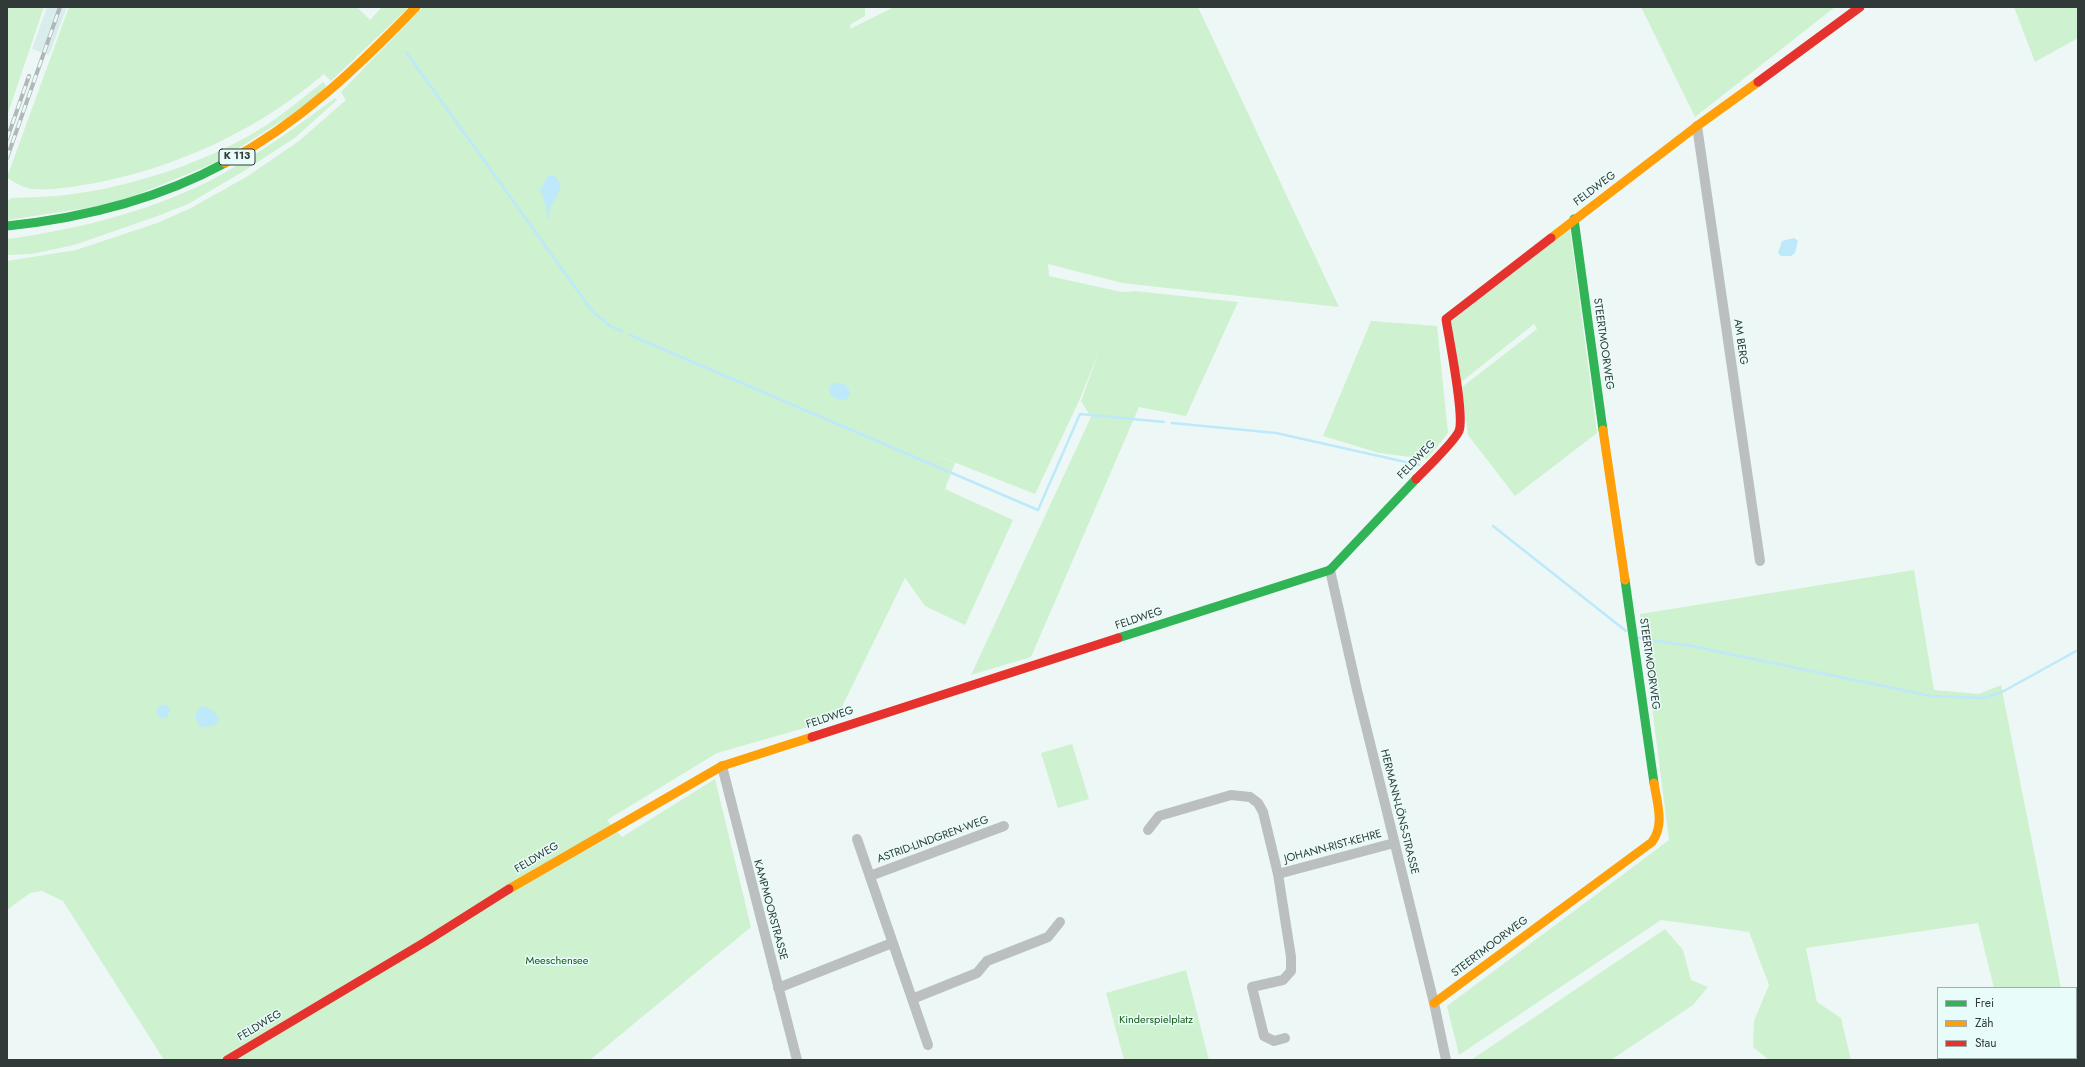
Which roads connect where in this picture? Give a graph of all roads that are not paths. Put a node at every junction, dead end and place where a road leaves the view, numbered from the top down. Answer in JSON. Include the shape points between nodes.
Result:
{"nodes":[{"id":1,"x":416,"y":7,"type":"edge"},
{"id":2,"x":1860,"y":7,"type":"edge"},
{"id":3,"x":1697,"y":126,"type":"junction"},
{"id":4,"x":1574,"y":220,"type":"junction"},
{"id":5,"x":11,"y":226,"type":"edge"},
{"id":6,"x":1760,"y":561,"type":"dead end"},
{"id":7,"x":1330,"y":570,"type":"junction"},
{"id":8,"x":722,"y":766,"type":"junction"},
{"id":9,"x":1004,"y":826,"type":"dead end"},
{"id":10,"x":1148,"y":830,"type":"dead end"},
{"id":11,"x":857,"y":839,"type":"dead end"},
{"id":12,"x":1394,"y":843,"type":"junction"},
{"id":13,"x":1278,"y":874,"type":"junction"},
{"id":14,"x":870,"y":876,"type":"junction"},
{"id":15,"x":1060,"y":922,"type":"dead end"},
{"id":16,"x":892,"y":943,"type":"junction"},
{"id":17,"x":778,"y":988,"type":"junction"},
{"id":18,"x":912,"y":999,"type":"junction"},
{"id":19,"x":1434,"y":1003,"type":"junction"},
{"id":20,"x":1285,"y":1038,"type":"dead end"},
{"id":21,"x":928,"y":1045,"type":"dead end"},
{"id":22,"x":227,"y":1060,"type":"edge"},
{"id":23,"x":797,"y":1060,"type":"edge"},
{"id":24,"x":1446,"y":1060,"type":"edge"}],
"edges":[{"from":1,"to":5,"type":"street","number":"K 113","via":[[333,89],[284,127],[245,152],[189,181],[131,203],[72,218]]},
{"from":2,"to":3,"type":"street","name":"FELDWEG"},
{"from":3,"to":4,"type":"street","name":"FELDWEG"},
{"from":3,"to":6,"type":"street","name":"AM BERG"},
{"from":4,"to":7,"type":"street","name":"FELDWEG","via":[[1446,319],[1460,409],[1459,430],[1436,459]]},
{"from":4,"to":19,"type":"street","name":"STEERTMOORWEG","via":[[1660,826],[1652,842]]},
{"from":7,"to":8,"type":"street","name":"FELDWEG"},
{"from":7,"to":12,"type":"street","name":"HERMANN-LÖNS-STRASSE"},
{"from":8,"to":17,"type":"street","name":"KAMPMOORSTRASSE"},
{"from":8,"to":22,"type":"street","name":"FELDWEG","via":[[528,877],[425,942]]},
{"from":9,"to":14,"type":"street","name":"ASTRID-LINDGREN-WEG"},
{"from":10,"to":13,"type":"street","name":"JOHANN-RIST-KEHRE","via":[[1159,816],[1230,795],[1250,797],[1258,803],[1263,812]]},
{"from":11,"to":14,"type":"street","name":"ASTRID-LINDGREN-WEG"},
{"from":12,"to":13,"type":"street","name":"JOHANN-RIST-KEHRE"},
{"from":12,"to":19,"type":"street","name":"HERMANN-LÖNS-STRASSE"},
{"from":13,"to":20,"type":"street","name":"JOHANN-RIST-KEHRE","via":[[1290,943],[1291,972],[1283,980],[1252,987],[1264,1036],[1274,1042]]},
{"from":14,"to":16,"type":"street","name":"ASTRID-LINDGREN-WEG"},
{"from":15,"to":18,"type":"street","via":[[1048,937],[987,961],[977,973]]},
{"from":16,"to":17,"type":"street"},
{"from":16,"to":18,"type":"street","name":"ASTRID-LINDGREN-WEG"},
{"from":17,"to":23,"type":"street","name":"KAMPMOORSTRASSE"},
{"from":18,"to":21,"type":"street","name":"ASTRID-LINDGREN-WEG"},
{"from":19,"to":24,"type":"street","name":"HERMANN-LÖNS-STRASSE"}]}
